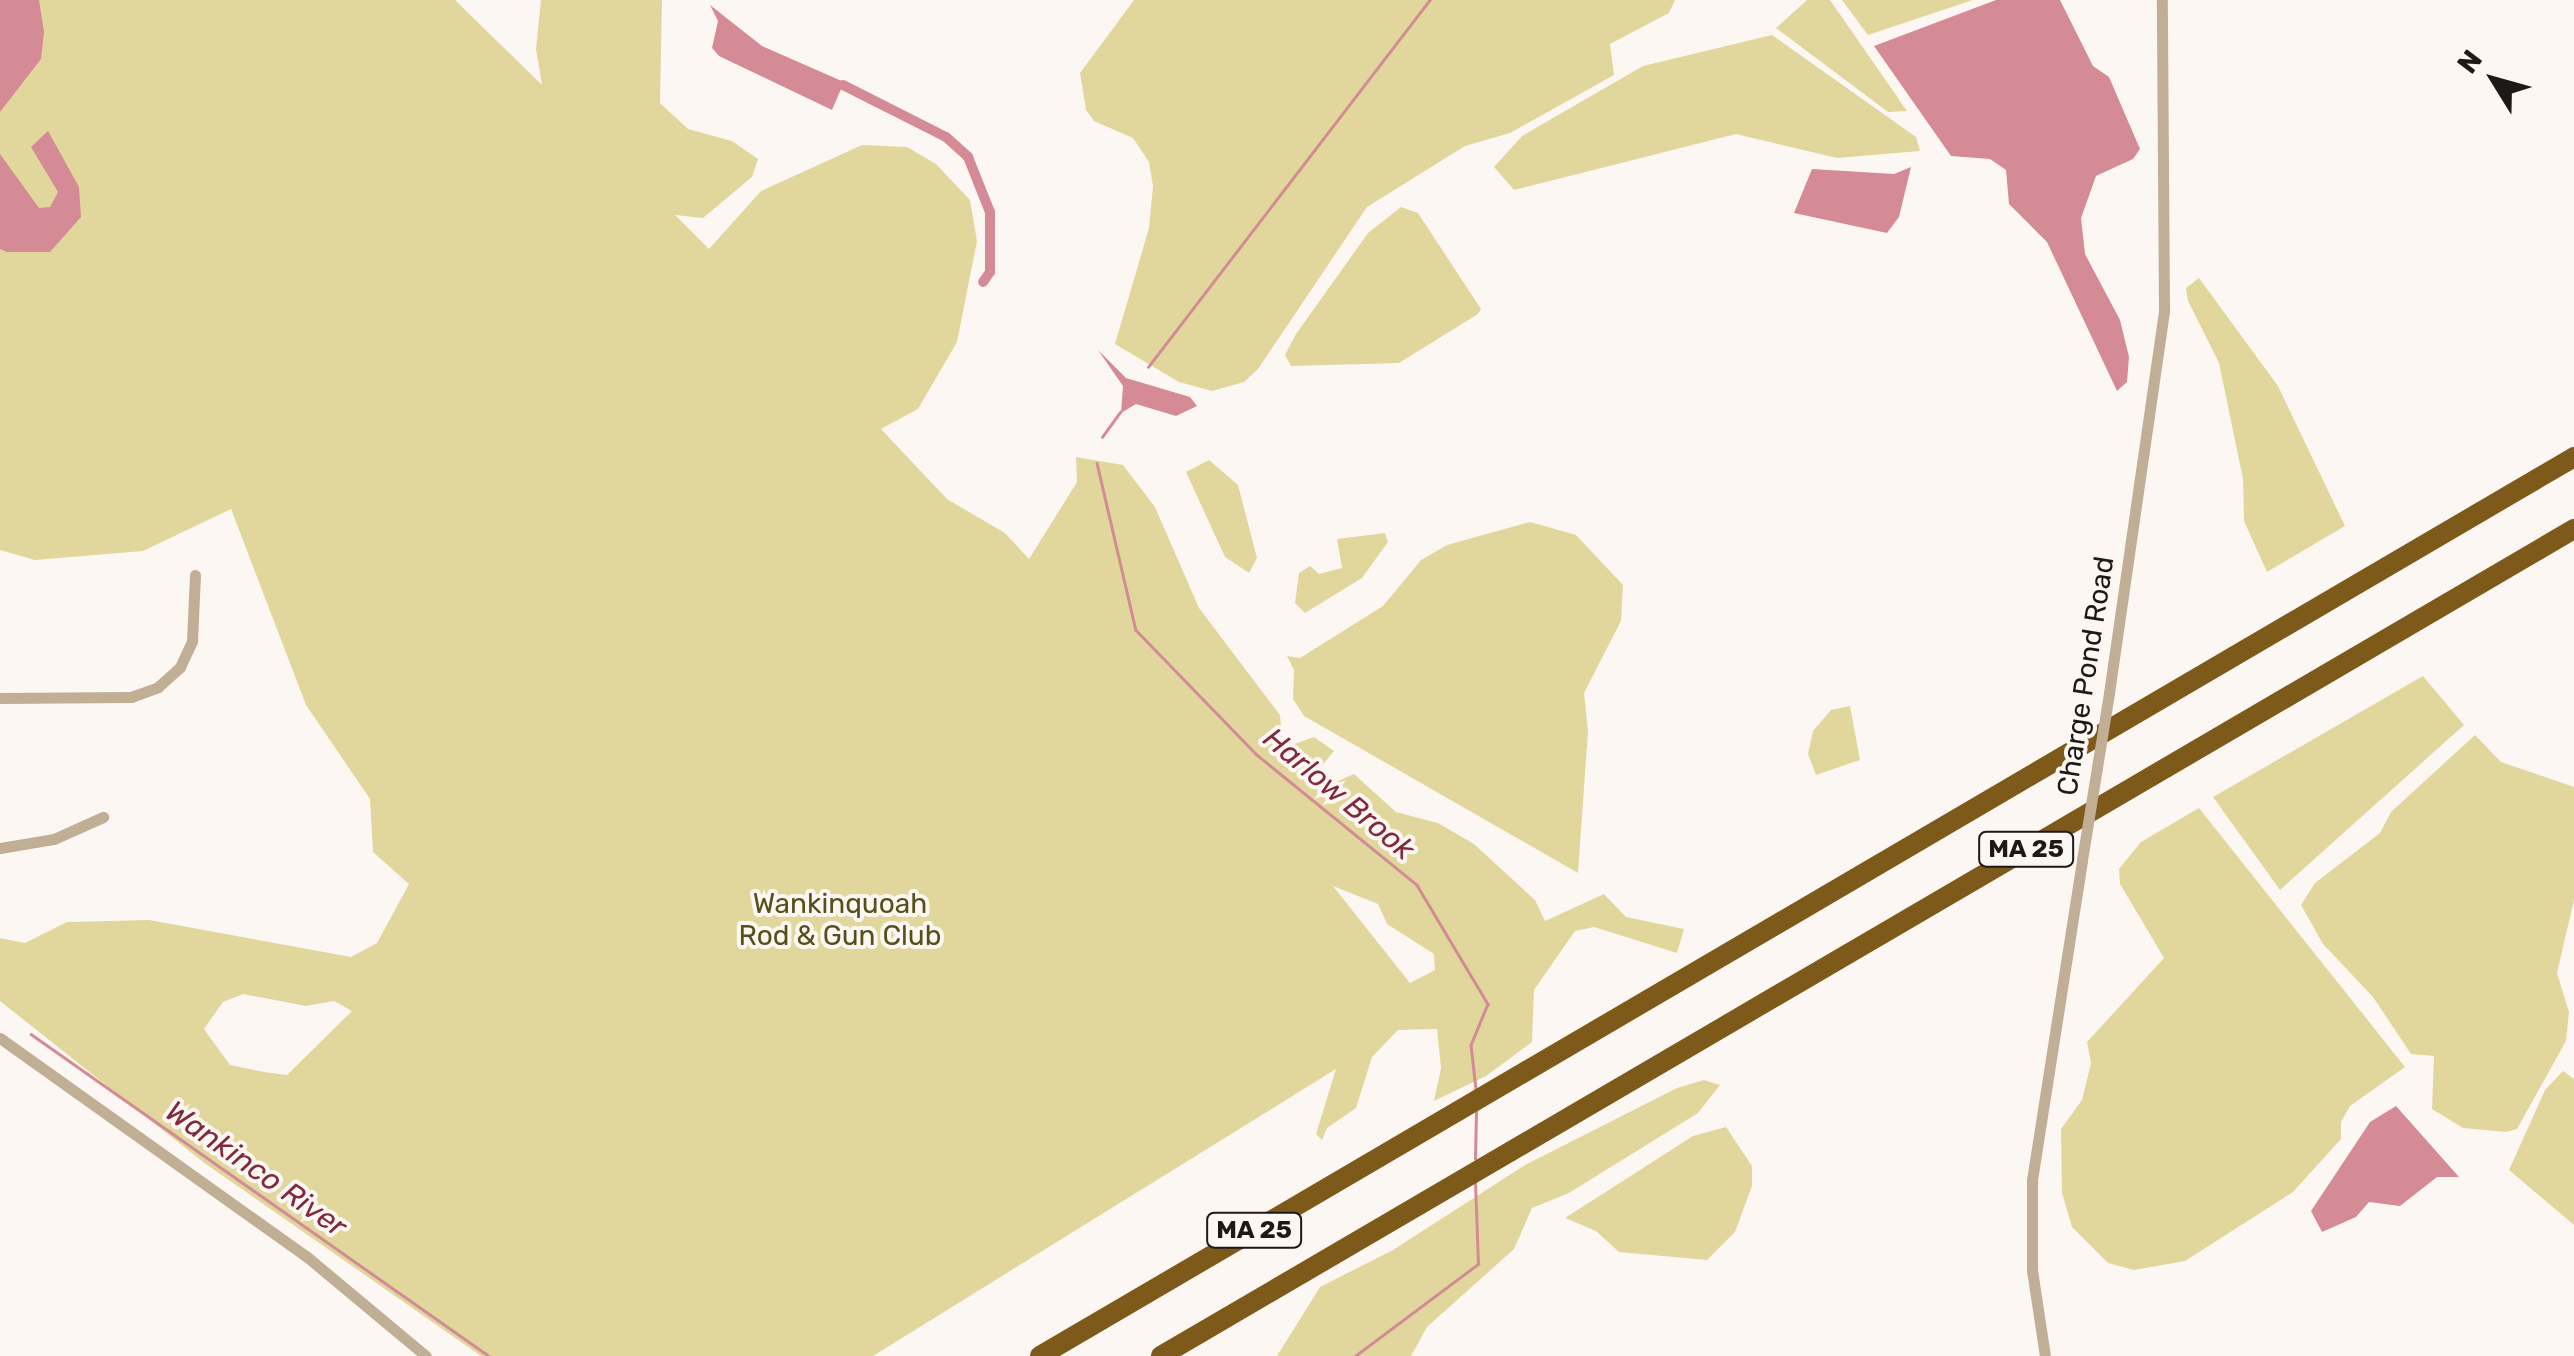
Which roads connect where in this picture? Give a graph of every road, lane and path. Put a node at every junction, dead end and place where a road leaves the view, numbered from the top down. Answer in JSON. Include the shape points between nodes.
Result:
{"nodes":[{"id":1,"x":2162,"y":0,"type":"edge"},
{"id":2,"x":2574,"y":457,"type":"edge"},
{"id":3,"x":2574,"y":528,"type":"edge"},
{"id":4,"x":195,"y":575,"type":"dead end"},
{"id":5,"x":0,"y":698,"type":"edge"},
{"id":6,"x":104,"y":817,"type":"dead end"},
{"id":7,"x":0,"y":848,"type":"edge"},
{"id":8,"x":0,"y":1038,"type":"edge"},
{"id":9,"x":426,"y":1356,"type":"edge"},
{"id":10,"x":1040,"y":1356,"type":"edge"},
{"id":11,"x":1161,"y":1356,"type":"edge"},
{"id":12,"x":2046,"y":1356,"type":"edge"}],
"edges":[{"from":1,"to":12,"type":"street","name":"Charge Pond Road","bridge":true,"via":[[2164,311],[2032,1180],[2032,1270]]},
{"from":2,"to":10,"type":"highway","number":"MA 25"},
{"from":3,"to":11,"type":"highway","number":"MA 25"},
{"from":4,"to":5,"type":"street","via":[[192,641],[180,666],[158,687],[131,696]]},
{"from":6,"to":7,"type":"street","via":[[54,839]]},
{"from":8,"to":9,"type":"street","via":[[306,1256]]}]}
